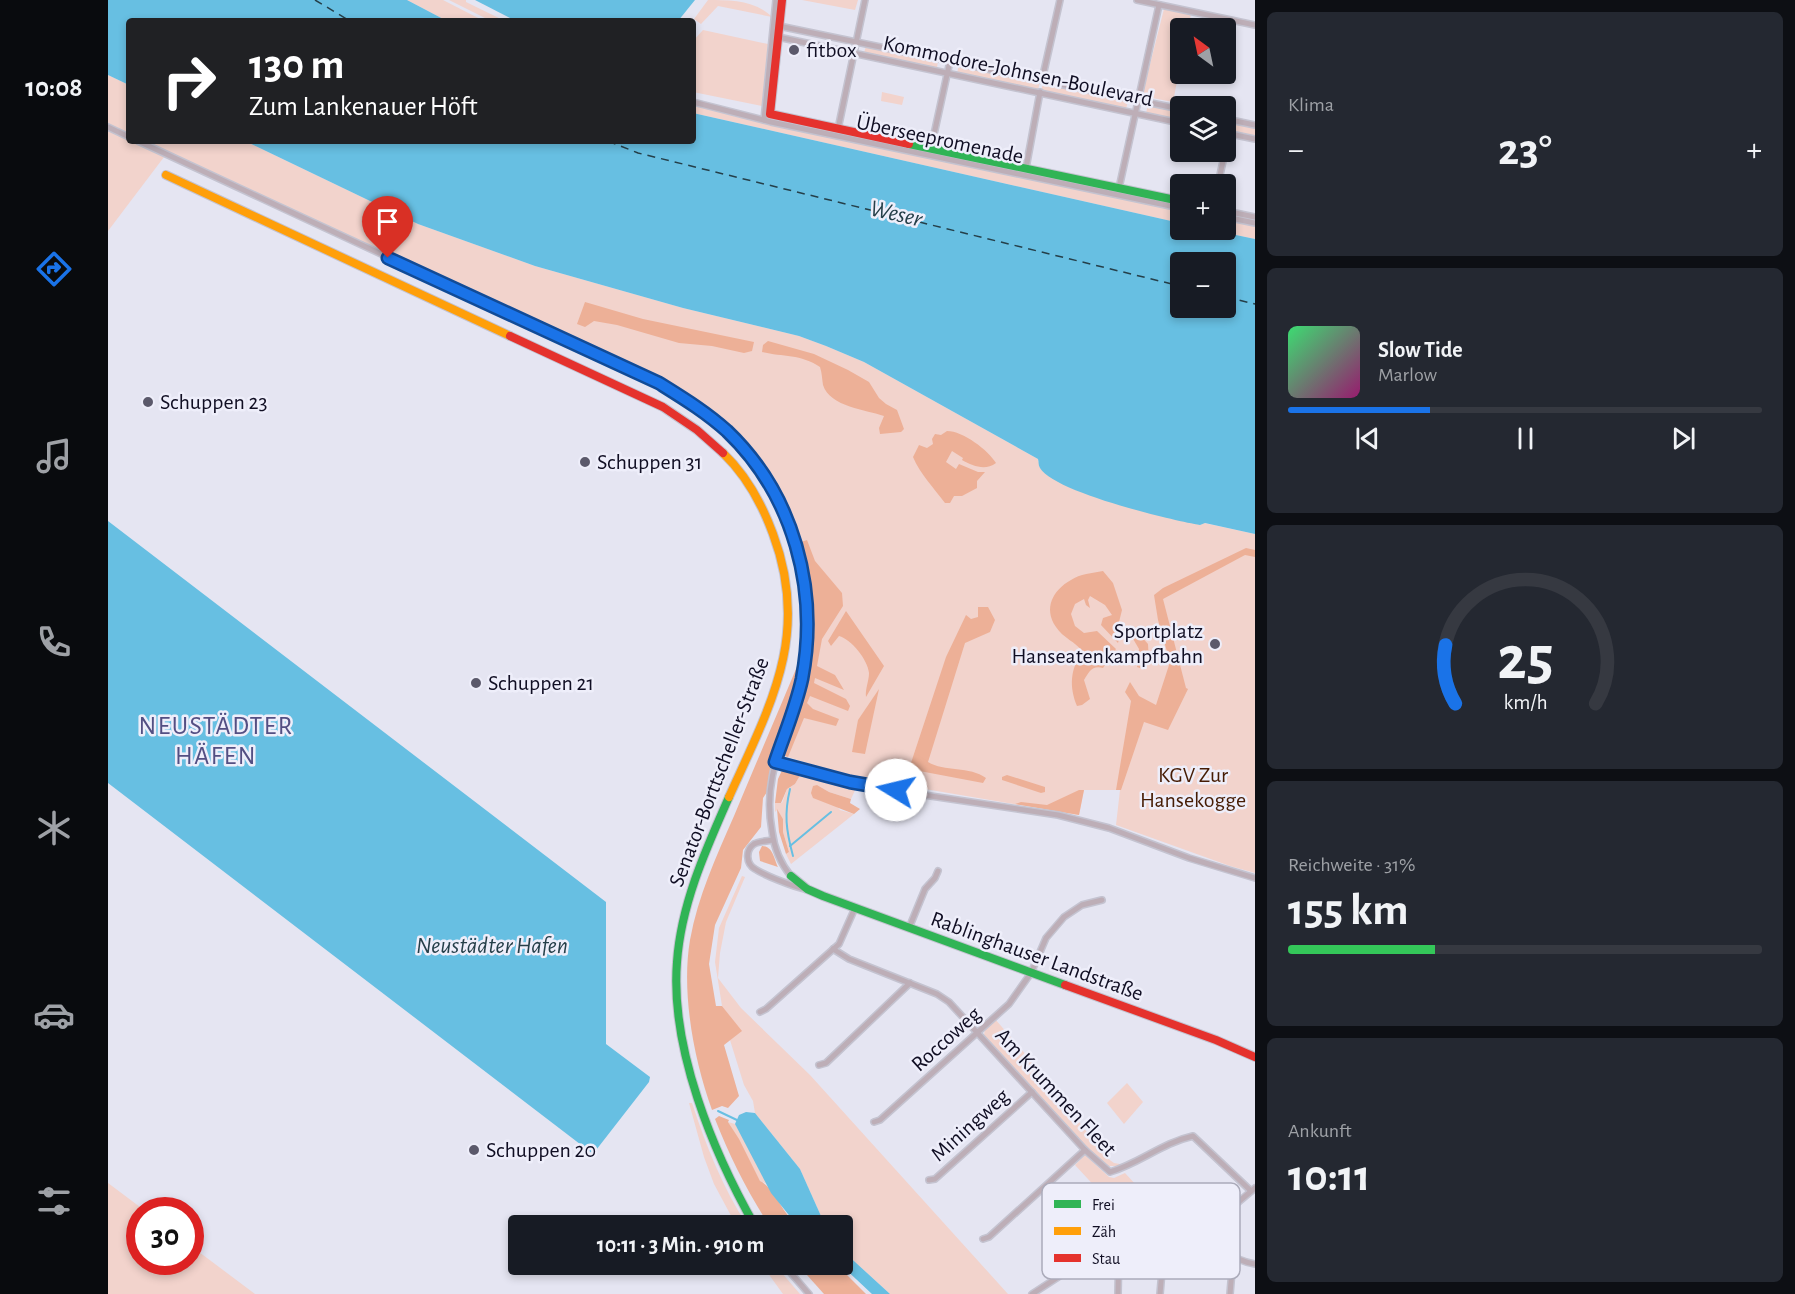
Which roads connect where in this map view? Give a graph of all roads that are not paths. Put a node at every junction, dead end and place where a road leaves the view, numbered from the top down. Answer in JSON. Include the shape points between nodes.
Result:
{"nodes":[{"id":1,"x":776,"y":0,"type":"edge"},
{"id":2,"x":782,"y":0,"type":"edge"},
{"id":3,"x":865,"y":0,"type":"edge"},
{"id":4,"x":1060,"y":0,"type":"edge"},
{"id":5,"x":1137,"y":0,"type":"edge"},
{"id":6,"x":1160,"y":5,"type":"junction"},
{"id":7,"x":1255,"y":25,"type":"edge"},
{"id":8,"x":779,"y":26,"type":"junction"},
{"id":9,"x":778,"y":38,"type":"junction"},
{"id":10,"x":856,"y":40,"type":"junction"},
{"id":11,"x":854,"y":53,"type":"junction"},
{"id":12,"x":950,"y":61,"type":"junction"},
{"id":13,"x":948,"y":73,"type":"junction"},
{"id":14,"x":1042,"y":80,"type":"junction"},
{"id":15,"x":1040,"y":92,"type":"junction"},
{"id":16,"x":1138,"y":100,"type":"junction"},
{"id":17,"x":696,"y":103,"type":"edge"},
{"id":18,"x":1170,"y":108,"type":"edge"},
{"id":19,"x":1136,"y":114,"type":"junction"},
{"id":20,"x":766,"y":115,"type":"junction"},
{"id":21,"x":1170,"y":121,"type":"edge"},
{"id":22,"x":1236,"y":121,"type":"edge"},
{"id":23,"x":1255,"y":125,"type":"edge"},
{"id":24,"x":108,"y":127,"type":"edge"},
{"id":25,"x":838,"y":129,"type":"junction"},
{"id":26,"x":1236,"y":135,"type":"edge"},
{"id":27,"x":126,"y":136,"type":"edge"},
{"id":28,"x":1255,"y":139,"type":"edge"},
{"id":29,"x":144,"y":144,"type":"edge"},
{"id":30,"x":931,"y":148,"type":"junction"},
{"id":31,"x":1026,"y":168,"type":"junction"},
{"id":32,"x":166,"y":175,"type":"dead end"},
{"id":33,"x":1119,"y":188,"type":"junction"},
{"id":34,"x":1170,"y":199,"type":"edge"},
{"id":35,"x":1170,"y":206,"type":"edge"},
{"id":36,"x":1236,"y":213,"type":"edge"},
{"id":37,"x":1255,"y":217,"type":"edge"},
{"id":38,"x":1236,"y":219,"type":"edge"},
{"id":39,"x":1255,"y":223,"type":"edge"},
{"id":40,"x":775,"y":762,"type":"junction"},
{"id":41,"x":773,"y":840,"type":"junction"},
{"id":42,"x":938,"y":871,"type":"dead end"},
{"id":43,"x":791,"y":876,"type":"joint"},
{"id":44,"x":1255,"y":878,"type":"edge"},
{"id":45,"x":807,"y":889,"type":"junction"},
{"id":46,"x":1102,"y":900,"type":"dead end"},
{"id":47,"x":855,"y":908,"type":"junction"},
{"id":48,"x":909,"y":928,"type":"junction"},
{"id":49,"x":833,"y":949,"type":"junction"},
{"id":50,"x":1031,"y":973,"type":"junction"},
{"id":51,"x":910,"y":983,"type":"junction"},
{"id":52,"x":760,"y":1012,"type":"dead end"},
{"id":53,"x":978,"y":1033,"type":"junction"},
{"id":54,"x":1255,"y":1056,"type":"edge"},
{"id":55,"x":819,"y":1065,"type":"dead end"},
{"id":56,"x":1032,"y":1092,"type":"junction"},
{"id":57,"x":874,"y":1122,"type":"dead end"},
{"id":58,"x":1085,"y":1150,"type":"junction"},
{"id":59,"x":929,"y":1180,"type":"dead end"},
{"id":60,"x":1049,"y":1183,"type":"edge"},
{"id":61,"x":1042,"y":1189,"type":"edge"},
{"id":62,"x":1253,"y":1189,"type":"edge"},
{"id":63,"x":1240,"y":1200,"type":"edge"},
{"id":64,"x":749,"y":1215,"type":"edge"},
{"id":65,"x":983,"y":1239,"type":"dead end"},
{"id":66,"x":1240,"y":1260,"type":"edge"},
{"id":67,"x":1255,"y":1264,"type":"edge"},
{"id":68,"x":793,"y":1275,"type":"edge"},
{"id":69,"x":1055,"y":1279,"type":"edge"},
{"id":70,"x":1118,"y":1279,"type":"edge"},
{"id":71,"x":1161,"y":1279,"type":"edge"},
{"id":72,"x":1231,"y":1279,"type":"edge"},
{"id":73,"x":809,"y":1294,"type":"edge"},
{"id":74,"x":1032,"y":1294,"type":"edge"},
{"id":75,"x":1118,"y":1294,"type":"edge"},
{"id":76,"x":1160,"y":1294,"type":"edge"},
{"id":77,"x":1230,"y":1294,"type":"edge"}],
"edges":[{"from":1,"to":20,"type":"street"},
{"from":2,"to":8,"type":"street"},
{"from":3,"to":10,"type":"street"},
{"from":4,"to":14,"type":"street"},
{"from":5,"to":6,"type":"street"},
{"from":6,"to":7,"type":"street"},
{"from":6,"to":16,"type":"street"},
{"from":8,"to":9,"type":"street"},
{"from":8,"to":10,"type":"street","name":"Kommodore-Johnsen-Boulevard"},
{"from":9,"to":11,"type":"street","name":"Kommodore-Johnsen-Boulevard"},
{"from":9,"to":20,"type":"street"},
{"from":10,"to":11,"type":"street"},
{"from":10,"to":12,"type":"street","name":"Kommodore-Johnsen-Boulevard"},
{"from":11,"to":13,"type":"street","name":"Kommodore-Johnsen-Boulevard"},
{"from":11,"to":25,"type":"street"},
{"from":12,"to":13,"type":"street"},
{"from":12,"to":14,"type":"street","name":"Kommodore-Johnsen-Boulevard"},
{"from":13,"to":15,"type":"street","name":"Kommodore-Johnsen-Boulevard"},
{"from":13,"to":30,"type":"street"},
{"from":14,"to":16,"type":"street","name":"Kommodore-Johnsen-Boulevard"},
{"from":15,"to":19,"type":"street","name":"Kommodore-Johnsen-Boulevard"},
{"from":15,"to":31,"type":"street"},
{"from":16,"to":18,"type":"street","name":"Kommodore-Johnsen-Boulevard"},
{"from":16,"to":19,"type":"street"},
{"from":17,"to":20,"type":"street","name":"Überseepromenade"},
{"from":19,"to":21,"type":"street","name":"Kommodore-Johnsen-Boulevard"},
{"from":19,"to":33,"type":"street"},
{"from":20,"to":25,"type":"street","name":"Überseepromenade"},
{"from":20,"to":35,"type":"street","name":"Überseepromenade"},
{"from":22,"to":23,"type":"street"},
{"from":24,"to":27,"type":"street"},
{"from":25,"to":30,"type":"street","name":"Überseepromenade"},
{"from":26,"to":28,"type":"street"},
{"from":29,"to":40,"type":"street","via":[[659,383],[725,430],[773,490],[790,525],[804,580],[808,636],[803,672]]},
{"from":30,"to":31,"type":"street","name":"Überseepromenade"},
{"from":31,"to":33,"type":"street","name":"Überseepromenade"},
{"from":32,"to":64,"type":"street","name":"Senator-Borttscheller-Straße","via":[[663,407],[691,423],[722,451],[760,501],[787,583],[788,636],[777,684],[690,894],[677,954],[680,1018],[692,1081],[717,1154]]},
{"from":33,"to":34,"type":"street","name":"Überseepromenade"},
{"from":36,"to":37,"type":"street"},
{"from":38,"to":39,"type":"street"},
{"from":40,"to":41,"type":"street","via":[[769,807]]},
{"from":40,"to":44,"type":"street","via":[[877,788],[1058,815],[1109,828]]},
{"from":41,"to":43,"type":"street"},
{"from":41,"to":45,"type":"street","name":"Rablinghauser Landstraße","via":[[754,844],[747,859],[750,865]]},
{"from":42,"to":48,"type":"street","via":[[925,889]]},
{"from":43,"to":45,"type":"street","name":"Rablinghauser Landstraße"},
{"from":45,"to":47,"type":"street","name":"Rablinghauser Landstraße"},
{"from":46,"to":50,"type":"street","name":"Roccoweg","via":[[1063,915],[1046,938]]},
{"from":47,"to":48,"type":"street","name":"Rablinghauser Landstraße"},
{"from":47,"to":49,"type":"street"},
{"from":48,"to":50,"type":"street","name":"Rablinghauser Landstraße"},
{"from":49,"to":51,"type":"street","name":"Am Krummen Fleet"},
{"from":49,"to":52,"type":"street"},
{"from":50,"to":53,"type":"street","name":"Roccoweg","via":[[1009,1004]]},
{"from":50,"to":54,"type":"street","name":"Rablinghauser Landstraße"},
{"from":51,"to":53,"type":"street","name":"Am Krummen Fleet","via":[[949,1002]]},
{"from":51,"to":55,"type":"street","via":[[826,1063]]},
{"from":53,"to":56,"type":"street","name":"Am Krummen Fleet"},
{"from":53,"to":57,"type":"street","name":"Roccoweg"},
{"from":56,"to":58,"type":"street","name":"Am Krummen Fleet"},
{"from":56,"to":59,"type":"street","name":"Miningweg","via":[[935,1179]]},
{"from":58,"to":60,"type":"street"},
{"from":58,"to":62,"type":"street","name":"Am Krummen Fleet","via":[[1110,1172],[1175,1140],[1193,1136]]},
{"from":61,"to":65,"type":"street"},
{"from":62,"to":63,"type":"street"},
{"from":66,"to":67,"type":"street"},
{"from":68,"to":73,"type":"street"},
{"from":69,"to":74,"type":"street"},
{"from":70,"to":75,"type":"street"},
{"from":71,"to":76,"type":"street"},
{"from":72,"to":77,"type":"street"}]}
